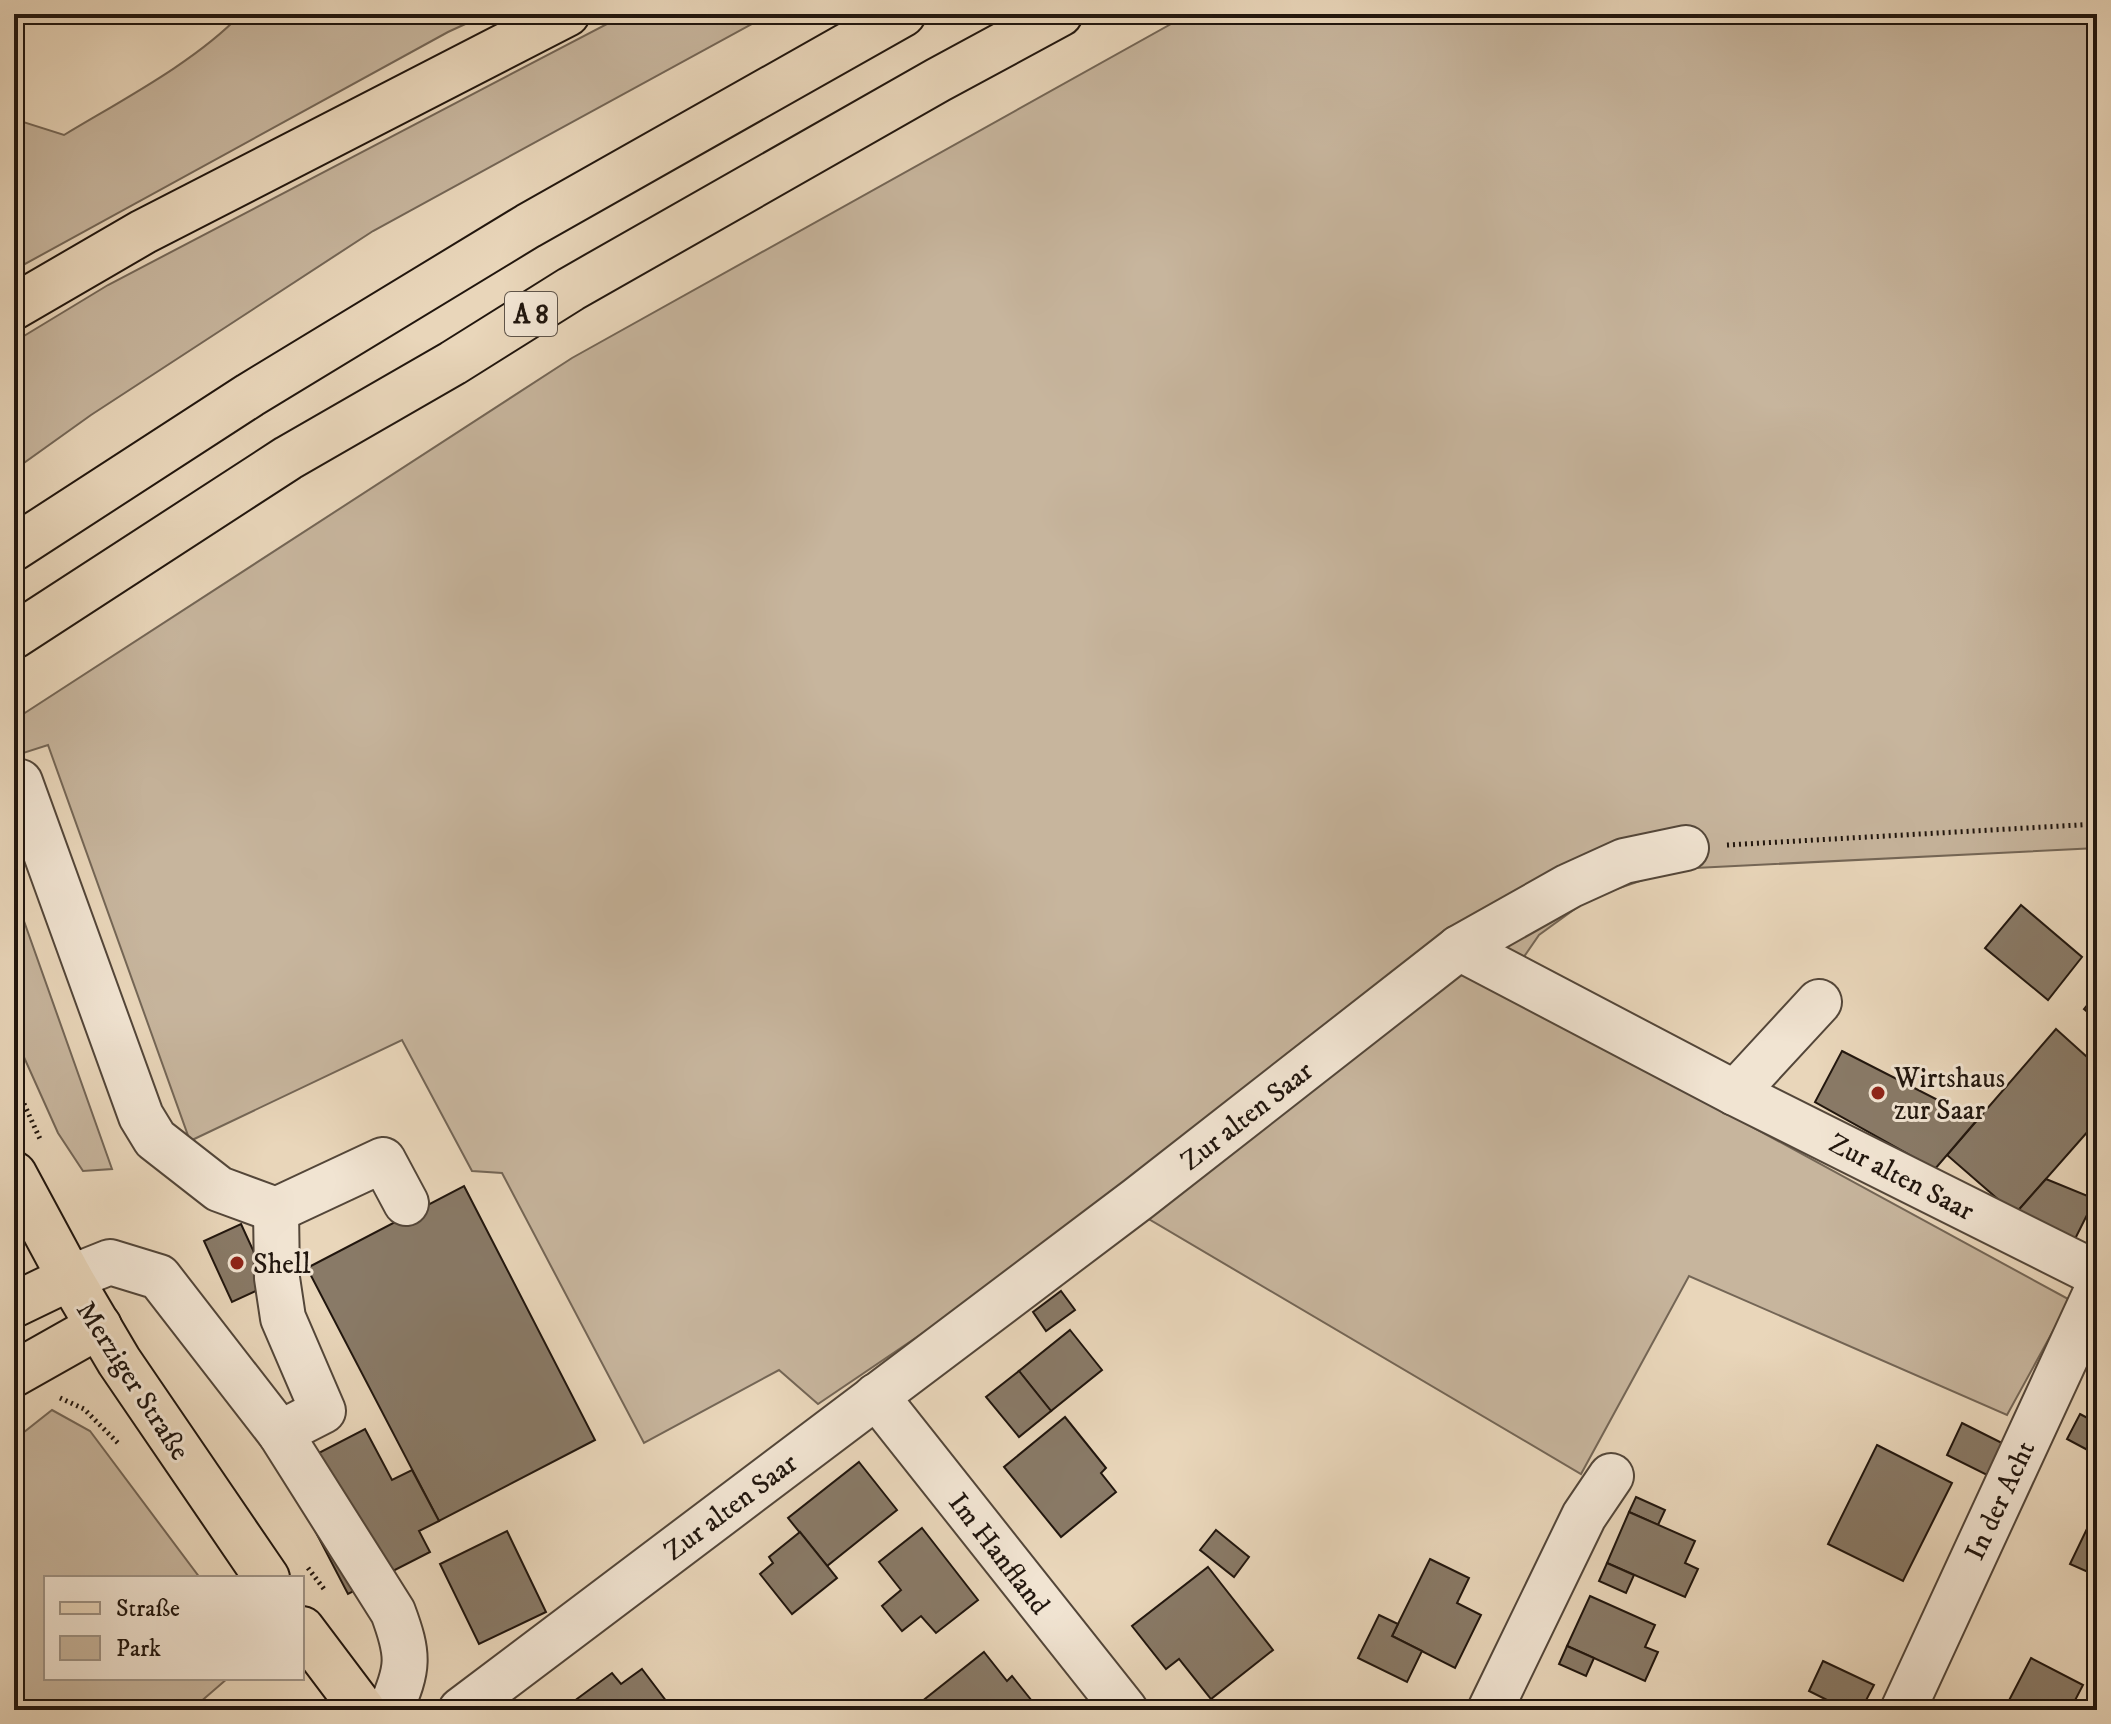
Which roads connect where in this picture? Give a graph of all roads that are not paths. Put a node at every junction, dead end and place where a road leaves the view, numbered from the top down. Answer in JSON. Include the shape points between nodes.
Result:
{"nodes":[{"id":1,"x":567,"y":14,"type":"edge"},
{"id":2,"x":903,"y":14,"type":"edge"},
{"id":3,"x":1060,"y":14,"type":"edge"},
{"id":4,"x":14,"y":307,"type":"edge"},
{"id":5,"x":14,"y":548,"type":"edge"},
{"id":6,"x":14,"y":636,"type":"edge"},
{"id":7,"x":20,"y":782,"type":"dead end"},
{"id":8,"x":1686,"y":848,"type":"road end"},
{"id":9,"x":1459,"y":948,"type":"junction"},
{"id":10,"x":1819,"y":1002,"type":"dead end"},
{"id":11,"x":1735,"y":1093,"type":"junction"},
{"id":12,"x":14,"y":1174,"type":"edge"},
{"id":13,"x":406,"y":1203,"type":"dead end"},
{"id":14,"x":276,"y":1210,"type":"junction"},
{"id":15,"x":2097,"y":1274,"type":"edge"},
{"id":16,"x":70,"y":1278,"type":"junction"},
{"id":17,"x":2097,"y":1290,"type":"edge"},
{"id":18,"x":14,"y":1305,"type":"edge"},
{"id":19,"x":99,"y":1326,"type":"junction"},
{"id":20,"x":31,"y":1386,"type":"edge"},
{"id":21,"x":876,"y":1396,"type":"junction"},
{"id":22,"x":280,"y":1433,"type":"junction"},
{"id":23,"x":1611,"y":1476,"type":"dead end"},
{"id":24,"x":266,"y":1576,"type":"edge"},
{"id":25,"x":304,"y":1632,"type":"edge"},
{"id":26,"x":363,"y":1710,"type":"edge"},
{"id":27,"x":390,"y":1710,"type":"edge"},
{"id":28,"x":461,"y":1710,"type":"edge"},
{"id":29,"x":1125,"y":1710,"type":"edge"},
{"id":30,"x":1490,"y":1710,"type":"edge"},
{"id":31,"x":1903,"y":1710,"type":"edge"}],
"edges":[{"from":1,"to":4,"type":"main road","via":[[143,232]]},
{"from":2,"to":5,"type":"main road","via":[[528,226],[250,395]]},
{"from":3,"to":6,"type":"main road","number":"A 8","via":[[571,289],[288,458]]},
{"from":7,"to":14,"type":"street","via":[[141,1116],[155,1139],[219,1189]]},
{"from":8,"to":9,"type":"street","via":[[1624,861]]},
{"from":9,"to":11,"type":"street","name":"Zur alten Saar"},
{"from":9,"to":21,"type":"street","name":"Zur alten Saar"},
{"from":10,"to":11,"type":"street"},
{"from":11,"to":15,"type":"street","name":"Zur alten Saar"},
{"from":12,"to":16,"type":"main road","name":"Merziger Straße"},
{"from":13,"to":14,"type":"street","via":[[383,1160]]},
{"from":14,"to":22,"type":"street","via":[[283,1318],[323,1411]]},
{"from":16,"to":18,"type":"main road"},
{"from":16,"to":19,"type":"main road","name":"Merziger Straße"},
{"from":16,"to":22,"type":"street","via":[[110,1262],[159,1277]]},
{"from":17,"to":31,"type":"street","name":"In der Acht"},
{"from":19,"to":20,"type":"main road"},
{"from":19,"to":24,"type":"main road","name":"Merziger Straße"},
{"from":21,"to":28,"type":"street","name":"Zur alten Saar"},
{"from":21,"to":29,"type":"street","name":"Im Hanfland"},
{"from":22,"to":27,"type":"street","via":[[393,1612],[405,1644],[404,1680]]},
{"from":23,"to":30,"type":"street","via":[[1584,1516]]},
{"from":25,"to":26,"type":"main road"}]}
